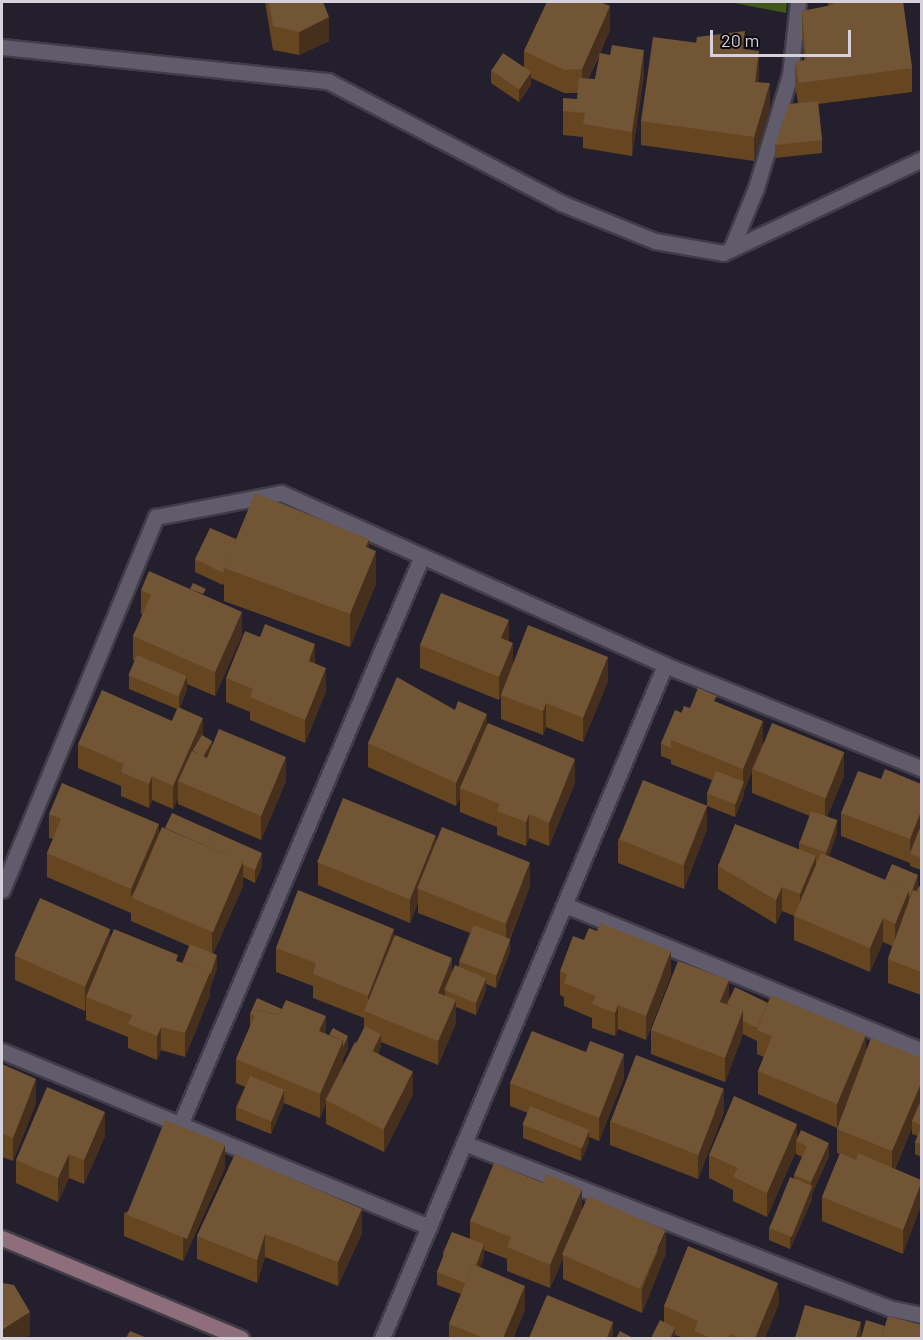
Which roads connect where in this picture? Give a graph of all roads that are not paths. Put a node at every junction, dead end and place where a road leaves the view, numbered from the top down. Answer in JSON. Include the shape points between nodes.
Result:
{"nodes":[{"id":1,"x":798,"y":2,"type":"edge"},
{"id":2,"x":2,"y":47,"type":"edge"},
{"id":3,"x":921,"y":159,"type":"edge"},
{"id":4,"x":731,"y":249,"type":"junction"},
{"id":5,"x":422,"y":556,"type":"junction"},
{"id":6,"x":665,"y":665,"type":"junction"},
{"id":7,"x":921,"y":769,"type":"edge"},
{"id":8,"x":2,"y":890,"type":"edge"},
{"id":9,"x":565,"y":905,"type":"junction"},
{"id":10,"x":2,"y":1051,"type":"edge"},
{"id":11,"x":921,"y":1051,"type":"edge"},
{"id":12,"x":180,"y":1125,"type":"junction"},
{"id":13,"x":464,"y":1143,"type":"junction"},
{"id":14,"x":429,"y":1227,"type":"junction"},
{"id":15,"x":2,"y":1238,"type":"edge"},
{"id":16,"x":921,"y":1316,"type":"edge"},
{"id":17,"x":241,"y":1338,"type":"edge"},
{"id":18,"x":382,"y":1338,"type":"edge"}],
"edges":[{"from":1,"to":4,"type":"street","via":[[790,75],[756,188]]},
{"from":2,"to":4,"type":"street","via":[[328,81],[561,203],[655,241],[723,253]]},
{"from":3,"to":4,"type":"street"},
{"from":5,"to":6,"type":"street"},
{"from":5,"to":8,"type":"street","via":[[281,493],[156,517]]},
{"from":5,"to":12,"type":"street"},
{"from":6,"to":7,"type":"street"},
{"from":6,"to":9,"type":"street"},
{"from":9,"to":11,"type":"street"},
{"from":9,"to":13,"type":"street"},
{"from":10,"to":12,"type":"street"},
{"from":12,"to":14,"type":"street"},
{"from":13,"to":14,"type":"street"},
{"from":13,"to":16,"type":"street","via":[[889,1308]]},
{"from":14,"to":18,"type":"street"},
{"from":15,"to":17,"type":"street"}]}
